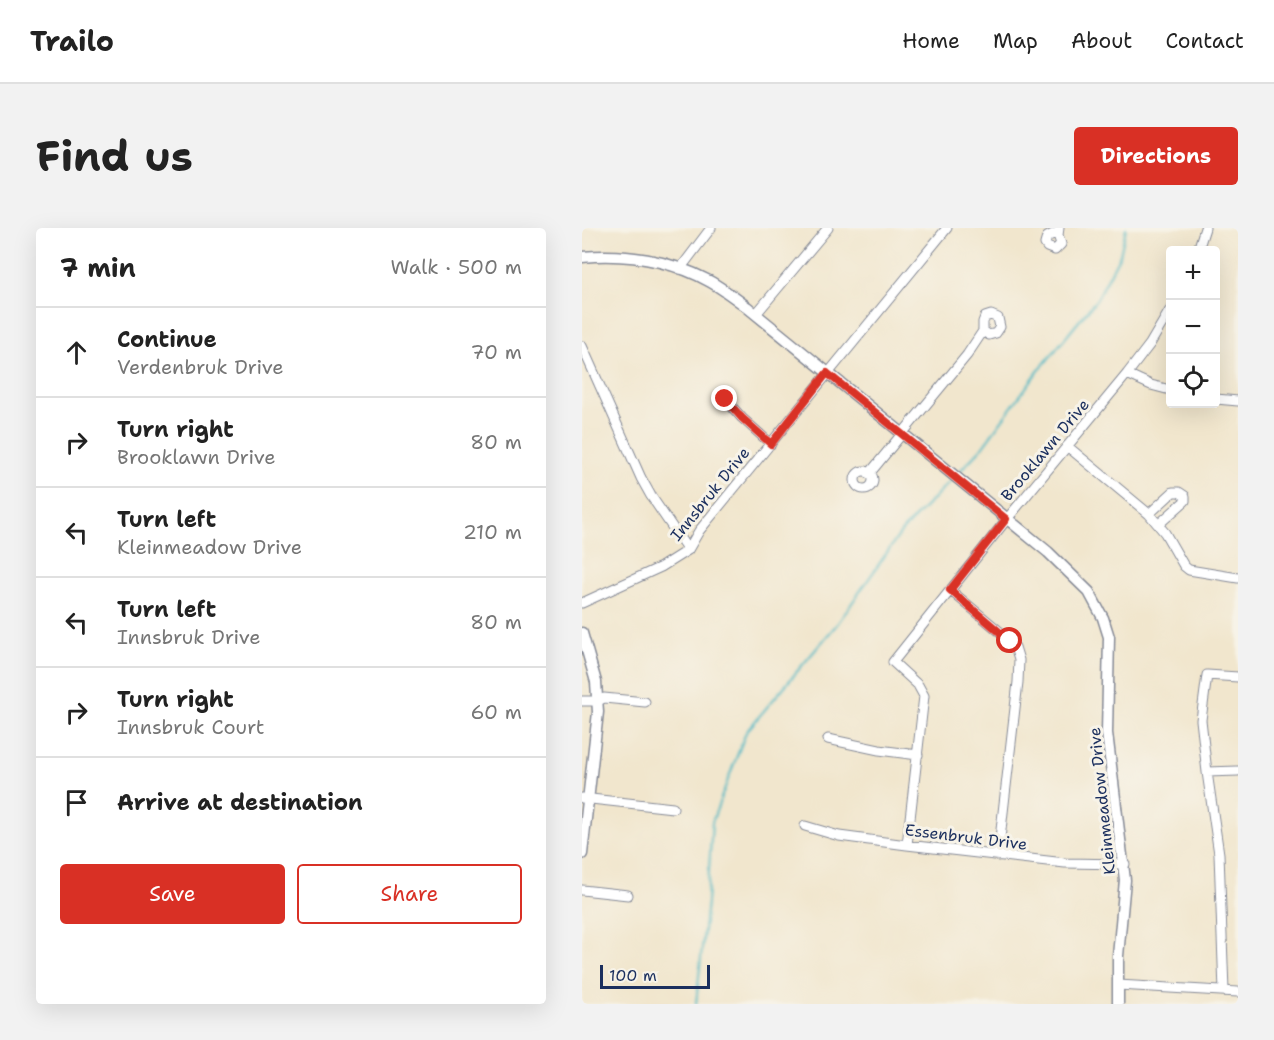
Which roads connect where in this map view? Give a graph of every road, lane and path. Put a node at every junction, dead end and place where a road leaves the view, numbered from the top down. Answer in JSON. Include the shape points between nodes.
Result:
{"nodes":[{"id":1,"x":711,"y":228,"type":"edge"},
{"id":2,"x":828,"y":228,"type":"edge"},
{"id":3,"x":947,"y":228,"type":"edge"},
{"id":4,"x":1205,"y":228,"type":"edge"},
{"id":5,"x":1199,"y":246,"type":"edge"},
{"id":6,"x":582,"y":257,"type":"edge"},
{"id":7,"x":680,"y":269,"type":"junction"},
{"id":8,"x":756,"y":314,"type":"junction"},
{"id":9,"x":1166,"y":317,"type":"edge"},
{"id":10,"x":983,"y":331,"type":"dead end"},
{"id":11,"x":582,"y":346,"type":"edge"},
{"id":12,"x":827,"y":373,"type":"junction"},
{"id":13,"x":1127,"y":374,"type":"junction"},
{"id":14,"x":1166,"y":389,"type":"edge"},
{"id":15,"x":725,"y":399,"type":"dead end"},
{"id":16,"x":1220,"y":399,"type":"edge"},
{"id":17,"x":1238,"y":401,"type":"edge"},
{"id":18,"x":902,"y":434,"type":"junction"},
{"id":19,"x":771,"y":444,"type":"junction"},
{"id":20,"x":1067,"y":447,"type":"junction"},
{"id":21,"x":869,"y":474,"type":"dead end"},
{"id":22,"x":1149,"y":514,"type":"junction"},
{"id":23,"x":1006,"y":519,"type":"junction"},
{"id":24,"x":1159,"y":524,"type":"junction"},
{"id":25,"x":688,"y":550,"type":"junction"},
{"id":26,"x":1238,"y":578,"type":"edge"},
{"id":27,"x":950,"y":590,"type":"junction"},
{"id":28,"x":582,"y":603,"type":"edge"},
{"id":29,"x":582,"y":633,"type":"edge"},
{"id":30,"x":1238,"y":677,"type":"edge"},
{"id":31,"x":582,"y":701,"type":"edge"},
{"id":32,"x":598,"y":701,"type":"junction"},
{"id":33,"x":645,"y":702,"type":"dead end"},
{"id":34,"x":828,"y":739,"type":"dead end"},
{"id":35,"x":918,"y":755,"type":"junction"},
{"id":36,"x":1238,"y":771,"type":"edge"},
{"id":37,"x":1206,"y":772,"type":"junction"},
{"id":38,"x":585,"y":798,"type":"edge"},
{"id":39,"x":673,"y":808,"type":"dead end"},
{"id":40,"x":805,"y":826,"type":"dead end"},
{"id":41,"x":907,"y":845,"type":"junction"},
{"id":42,"x":582,"y":854,"type":"edge"},
{"id":43,"x":998,"y":856,"type":"junction"},
{"id":44,"x":1125,"y":864,"type":"junction"},
{"id":45,"x":582,"y":890,"type":"edge"},
{"id":46,"x":628,"y":895,"type":"dead end"},
{"id":47,"x":1118,"y":985,"type":"junction"},
{"id":48,"x":1224,"y":991,"type":"junction"},
{"id":49,"x":1238,"y":992,"type":"edge"},
{"id":50,"x":1112,"y":1004,"type":"edge"},
{"id":51,"x":1118,"y":1004,"type":"edge"}],
"edges":[{"from":1,"to":7,"type":"street"},
{"from":2,"to":8,"type":"street"},
{"from":3,"to":12,"type":"street","name":"Innsbruk Drive"},
{"from":4,"to":5,"type":"street"},
{"from":6,"to":7,"type":"street","name":"Kleinmeadow Drive","via":[[624,256]]},
{"from":7,"to":8,"type":"street","name":"Kleinmeadow Drive","via":[[710,281]]},
{"from":8,"to":12,"type":"street","name":"Kleinmeadow Drive"},
{"from":9,"to":13,"type":"street","name":"Brooklawn Drive"},
{"from":10,"to":18,"type":"street"},
{"from":11,"to":25,"type":"street","via":[[641,478]]},
{"from":12,"to":18,"type":"street","name":"Kleinmeadow Drive"},
{"from":12,"to":19,"type":"street","name":"Innsbruk Drive"},
{"from":13,"to":14,"type":"street"},
{"from":13,"to":20,"type":"street","name":"Brooklawn Drive"},
{"from":15,"to":19,"type":"street"},
{"from":16,"to":17,"type":"street"},
{"from":18,"to":21,"type":"street"},
{"from":18,"to":23,"type":"street","name":"Kleinmeadow Drive"},
{"from":19,"to":25,"type":"street","name":"Innsbruk Drive","via":[[699,531]]},
{"from":20,"to":22,"type":"street"},
{"from":20,"to":23,"type":"street","name":"Brooklawn Drive"},
{"from":22,"to":24,"type":"street"},
{"from":22,"to":24,"type":"street","via":[[1173,492],[1185,496],[1185,501]]},
{"from":23,"to":27,"type":"street","name":"Brooklawn Drive"},
{"from":23,"to":44,"type":"street","name":"Kleinmeadow Drive","via":[[1083,585],[1104,618],[1110,648],[1109,755]]},
{"from":24,"to":26,"type":"street","via":[[1189,570]]},
{"from":25,"to":28,"type":"street","name":"Innsbruk Drive","via":[[641,578]]},
{"from":27,"to":35,"type":"street","name":"Brooklawn Drive","via":[[893,662],[924,696]]},
{"from":27,"to":43,"type":"street","via":[[1005,636],[1018,654]]},
{"from":29,"to":32,"type":"street"},
{"from":30,"to":37,"type":"street","via":[[1207,675],[1202,720]]},
{"from":31,"to":32,"type":"street"},
{"from":32,"to":33,"type":"street","via":[[604,698]]},
{"from":32,"to":38,"type":"street"},
{"from":34,"to":35,"type":"street"},
{"from":35,"to":41,"type":"street"},
{"from":36,"to":37,"type":"street"},
{"from":37,"to":48,"type":"street","via":[[1219,854]]},
{"from":38,"to":39,"type":"street"},
{"from":38,"to":42,"type":"street"},
{"from":40,"to":41,"type":"street","name":"Essenbruk Drive"},
{"from":41,"to":43,"type":"street","name":"Essenbruk Drive"},
{"from":43,"to":44,"type":"street","name":"Essenbruk Drive"},
{"from":44,"to":47,"type":"street","name":"Kleinmeadow Drive"},
{"from":45,"to":46,"type":"street"},
{"from":47,"to":48,"type":"street"},
{"from":47,"to":50,"type":"street","name":"Kleinmeadow Drive"},
{"from":47,"to":51,"type":"street","name":"Kleinmeadow Drive"},
{"from":48,"to":49,"type":"street"}]}
